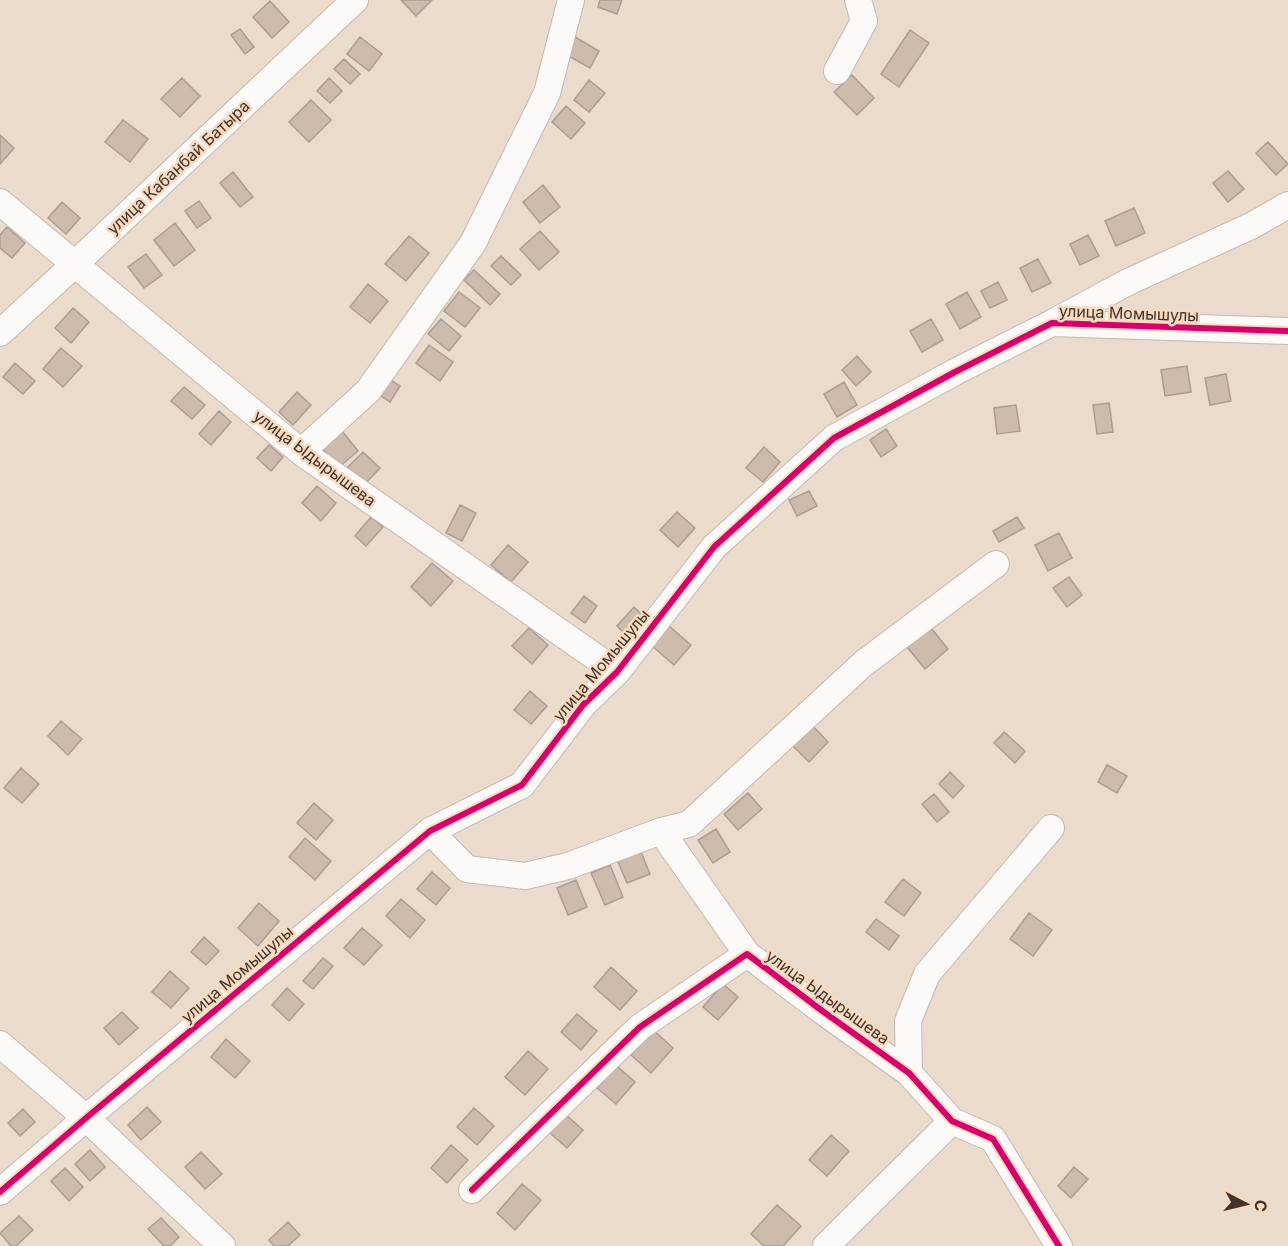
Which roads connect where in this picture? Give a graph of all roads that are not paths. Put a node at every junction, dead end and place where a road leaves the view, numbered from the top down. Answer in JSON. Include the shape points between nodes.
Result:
{"nodes":[{"id":1,"x":355,"y":0,"type":"edge"},
{"id":2,"x":571,"y":0,"type":"edge"},
{"id":3,"x":858,"y":0,"type":"edge"},
{"id":4,"x":837,"y":71,"type":"dead end"},
{"id":5,"x":0,"y":202,"type":"edge"},
{"id":6,"x":1288,"y":205,"type":"edge"},
{"id":7,"x":75,"y":264,"type":"junction"},
{"id":8,"x":1052,"y":322,"type":"junction"},
{"id":9,"x":1288,"y":332,"type":"edge"},
{"id":10,"x":0,"y":333,"type":"edge"},
{"id":11,"x":301,"y":452,"type":"junction"},
{"id":12,"x":996,"y":564,"type":"dead end"},
{"id":13,"x":617,"y":672,"type":"junction"},
{"id":14,"x":1051,"y":828,"type":"dead end"},
{"id":15,"x":430,"y":831,"type":"junction"},
{"id":16,"x":661,"y":831,"type":"junction"},
{"id":17,"x":747,"y":954,"type":"junction"},
{"id":18,"x":0,"y":1044,"type":"edge"},
{"id":19,"x":909,"y":1073,"type":"junction"},
{"id":20,"x":86,"y":1118,"type":"junction"},
{"id":21,"x":952,"y":1121,"type":"junction"},
{"id":22,"x":472,"y":1190,"type":"dead end"},
{"id":23,"x":0,"y":1192,"type":"edge"},
{"id":24,"x":222,"y":1246,"type":"edge"},
{"id":25,"x":826,"y":1246,"type":"edge"},
{"id":26,"x":1059,"y":1246,"type":"edge"}],
"edges":[{"from":1,"to":7,"type":"street","name":"улица Кабанбай Батыра"},
{"from":2,"to":11,"type":"street","via":[[547,93],[473,243],[368,391]]},
{"from":3,"to":4,"type":"street","via":[[864,21]]},
{"from":5,"to":7,"type":"street","name":"улица Ыдырышева"},
{"from":6,"to":8,"type":"street","name":"улица Момышулы"},
{"from":7,"to":10,"type":"street","name":"улица Кабанбай Батыра"},
{"from":7,"to":11,"type":"street","name":"улица Ыдырышева"},
{"from":8,"to":9,"type":"street","name":"улица Момышулы"},
{"from":8,"to":13,"type":"street","name":"улица Момышулы","via":[[834,438],[714,547]]},
{"from":11,"to":13,"type":"street","name":"улица Ыдырышева"},
{"from":12,"to":16,"type":"street","via":[[864,663],[689,824]]},
{"from":13,"to":15,"type":"street","name":"улица Момышулы","via":[[583,705],[522,785]]},
{"from":14,"to":19,"type":"street","via":[[927,974],[908,1021]]},
{"from":15,"to":16,"type":"street","via":[[467,869],[525,876],[568,866]]},
{"from":15,"to":20,"type":"street","name":"улица Момышулы"},
{"from":16,"to":17,"type":"street"},
{"from":17,"to":19,"type":"street","name":"улица Ыдырышева"},
{"from":17,"to":22,"type":"street","name":"улица Ыдырышева","via":[[640,1027]]},
{"from":18,"to":20,"type":"street"},
{"from":19,"to":21,"type":"street","name":"улица Ыдырышева"},
{"from":20,"to":23,"type":"street","name":"улица Момышулы"},
{"from":20,"to":24,"type":"street"},
{"from":21,"to":25,"type":"street"},
{"from":21,"to":26,"type":"street","name":"улица Ыдырышева","via":[[993,1139]]}]}
